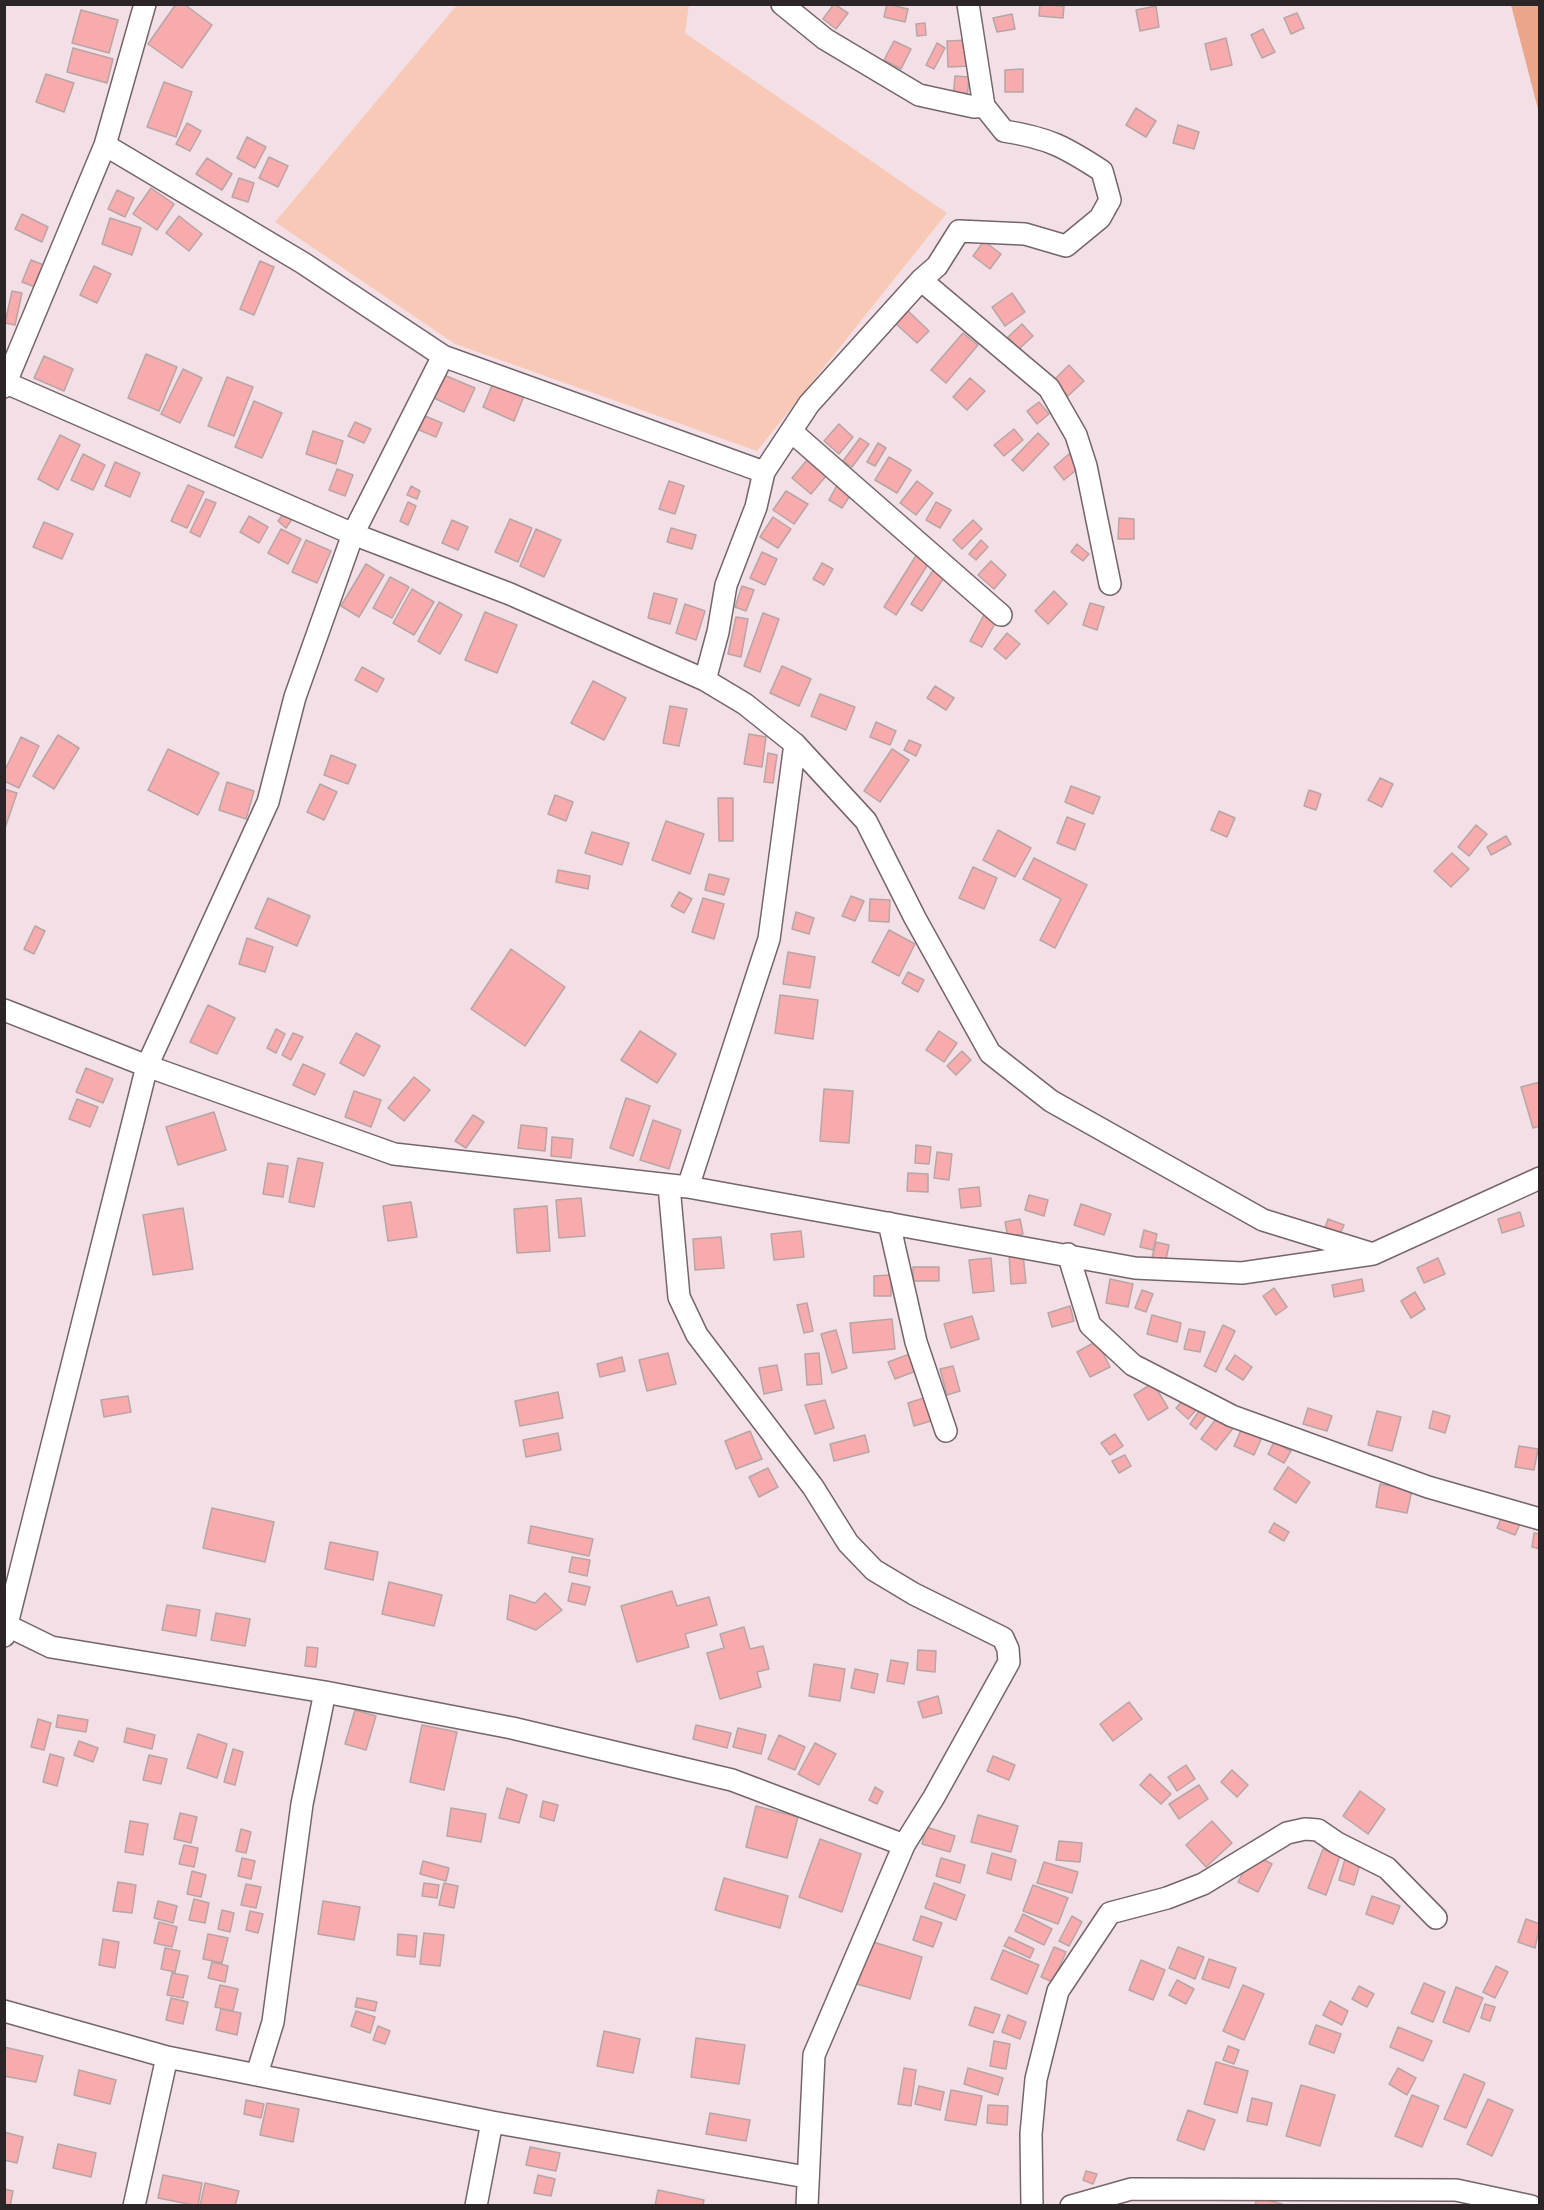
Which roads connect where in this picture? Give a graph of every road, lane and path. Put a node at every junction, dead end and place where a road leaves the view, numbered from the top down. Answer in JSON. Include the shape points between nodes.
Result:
{"nodes":[{"id":1,"x":145,"y":4,"type":"edge"},
{"id":2,"x":782,"y":4,"type":"edge"},
{"id":3,"x":968,"y":4,"type":"edge"},
{"id":4,"x":984,"y":106,"type":"junction"},
{"id":5,"x":105,"y":146,"type":"junction"},
{"id":6,"x":921,"y":280,"type":"junction"},
{"id":7,"x":443,"y":356,"type":"junction"},
{"id":8,"x":5,"y":384,"type":"edge"},
{"id":9,"x":792,"y":432,"type":"junction"},
{"id":10,"x":764,"y":472,"type":"junction"},
{"id":11,"x":353,"y":534,"type":"junction"},
{"id":12,"x":1110,"y":584,"type":"dead end"},
{"id":13,"x":1000,"y":615,"type":"dead end"},
{"id":14,"x":705,"y":680,"type":"junction"},
{"id":15,"x":795,"y":744,"type":"junction"},
{"id":16,"x":4,"y":1010,"type":"edge"},
{"id":17,"x":147,"y":1066,"type":"junction"},
{"id":18,"x":1539,"y":1178,"type":"edge"},
{"id":19,"x":678,"y":1186,"type":"junction"},
{"id":20,"x":889,"y":1223,"type":"junction"},
{"id":21,"x":1068,"y":1254,"type":"junction"},
{"id":22,"x":1373,"y":1254,"type":"junction"},
{"id":23,"x":946,"y":1431,"type":"dead end"},
{"id":24,"x":1539,"y":1519,"type":"edge"},
{"id":25,"x":5,"y":1629,"type":"edge"},
{"id":26,"x":325,"y":1692,"type":"junction"},
{"id":27,"x":904,"y":1845,"type":"junction"},
{"id":28,"x":1436,"y":1918,"type":"dead end"},
{"id":29,"x":4,"y":2011,"type":"edge"},
{"id":30,"x":167,"y":2057,"type":"junction"},
{"id":31,"x":257,"y":2074,"type":"junction"},
{"id":32,"x":492,"y":2122,"type":"junction"},
{"id":33,"x":806,"y":2177,"type":"junction"},
{"id":34,"x":134,"y":2205,"type":"edge"},
{"id":35,"x":476,"y":2205,"type":"edge"},
{"id":36,"x":807,"y":2205,"type":"edge"},
{"id":37,"x":1032,"y":2205,"type":"edge"},
{"id":38,"x":1071,"y":2205,"type":"edge"},
{"id":39,"x":1531,"y":2205,"type":"edge"}],
"edges":[{"from":1,"to":5,"type":"street"},
{"from":2,"to":4,"type":"street","via":[[825,39],[919,95]]},
{"from":3,"to":4,"type":"street"},
{"from":4,"to":6,"type":"street","via":[[1004,131],[1039,136],[1063,145],[1102,171],[1110,200],[1100,218],[1066,246],[1025,234],[959,231],[937,266]]},
{"from":5,"to":7,"type":"street","via":[[303,263]]},
{"from":5,"to":8,"type":"street"},
{"from":6,"to":9,"type":"street","via":[[809,404]]},
{"from":6,"to":12,"type":"street","via":[[1049,388],[1076,435],[1086,466]]},
{"from":7,"to":10,"type":"street"},
{"from":7,"to":11,"type":"street"},
{"from":8,"to":11,"type":"street"},
{"from":9,"to":10,"type":"street"},
{"from":9,"to":13,"type":"street"},
{"from":10,"to":14,"type":"street","via":[[756,507],[726,585]]},
{"from":11,"to":14,"type":"street","via":[[510,594]]},
{"from":11,"to":17,"type":"street","via":[[295,697],[268,802]]},
{"from":14,"to":15,"type":"street","via":[[746,704]]},
{"from":15,"to":19,"type":"street","via":[[769,939]]},
{"from":15,"to":22,"type":"street","via":[[866,821],[990,1053],[1052,1101],[1263,1220]]},
{"from":16,"to":17,"type":"street"},
{"from":17,"to":19,"type":"street","via":[[394,1154]]},
{"from":17,"to":25,"type":"street"},
{"from":18,"to":22,"type":"street"},
{"from":19,"to":20,"type":"street"},
{"from":19,"to":27,"type":"street","via":[[679,1297],[697,1335],[813,1487],[848,1543],[874,1570],[1003,1638],[1008,1649],[1009,1662]]},
{"from":20,"to":21,"type":"street"},
{"from":20,"to":23,"type":"street","via":[[915,1342]]},
{"from":21,"to":22,"type":"street","via":[[1135,1268],[1242,1273]]},
{"from":21,"to":24,"type":"street","via":[[1090,1325],[1133,1365],[1232,1416],[1428,1487]]},
{"from":25,"to":26,"type":"street","via":[[51,1647]]},
{"from":26,"to":27,"type":"street","via":[[512,1728],[732,1780]]},
{"from":26,"to":31,"type":"street","via":[[302,1804],[273,2022]]},
{"from":27,"to":33,"type":"street","via":[[814,2055]]},
{"from":28,"to":37,"type":"street","via":[[1387,1868],[1318,1830],[1305,1829],[1287,1833],[1203,1884],[1110,1913],[1059,1991],[1036,2079],[1031,2133]]},
{"from":29,"to":30,"type":"street"},
{"from":30,"to":31,"type":"street"},
{"from":30,"to":34,"type":"street"},
{"from":31,"to":32,"type":"street"},
{"from":32,"to":33,"type":"street"},
{"from":32,"to":35,"type":"street"},
{"from":33,"to":36,"type":"street"},
{"from":38,"to":39,"type":"street","via":[[1143,2189],[1456,2190]]}]}
